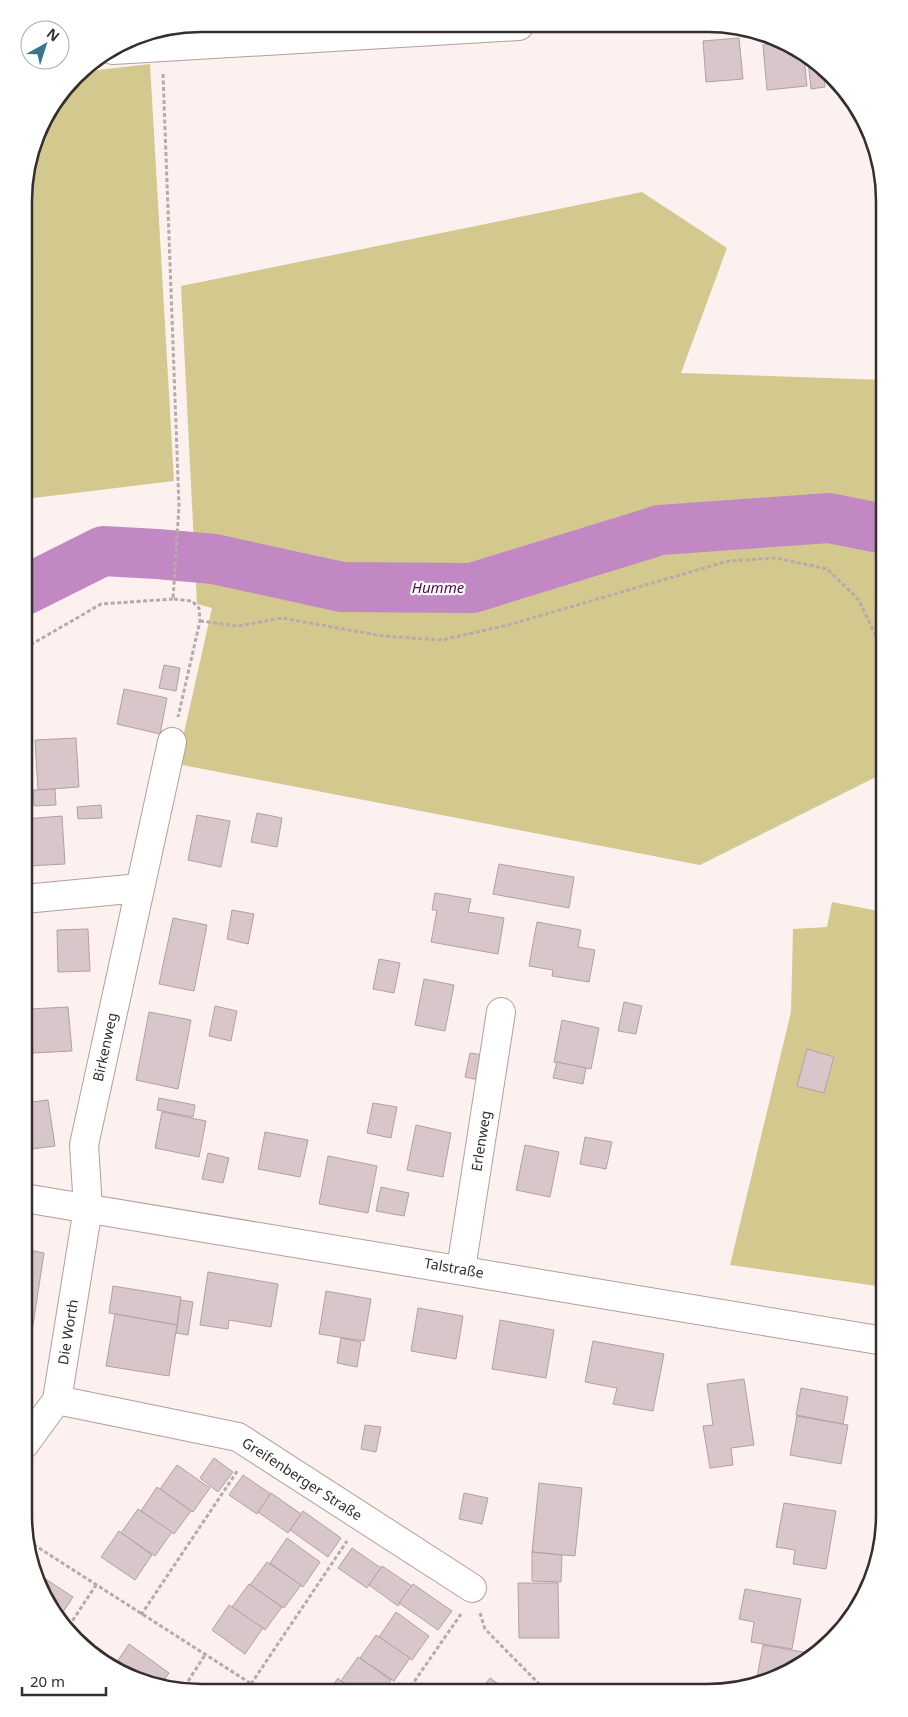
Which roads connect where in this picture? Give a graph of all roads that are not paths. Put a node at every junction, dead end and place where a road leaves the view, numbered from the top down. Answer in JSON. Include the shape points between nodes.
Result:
{"nodes":[{"id":1,"x":413,"y":32,"type":"edge"},
{"id":2,"x":130,"y":49,"type":"edge"},
{"id":3,"x":172,"y":742,"type":"road end"},
{"id":4,"x":140,"y":888,"type":"junction"},
{"id":5,"x":32,"y":897,"type":"edge"},
{"id":6,"x":501,"y":1012,"type":"dead end"},
{"id":7,"x":32,"y":1199,"type":"edge"},
{"id":8,"x":88,"y":1208,"type":"junction"},
{"id":9,"x":460,"y":1269,"type":"junction"},
{"id":10,"x":875,"y":1339,"type":"edge"},
{"id":11,"x":57,"y":1400,"type":"junction"},
{"id":12,"x":32,"y":1434,"type":"edge"},
{"id":13,"x":472,"y":1588,"type":"road end"}],
"edges":[{"from":1,"to":2,"type":"street"},
{"from":3,"to":4,"type":"street","name":"Birkenweg"},
{"from":4,"to":5,"type":"street"},
{"from":4,"to":8,"type":"street","name":"Birkenweg","via":[[84,1145]]},
{"from":6,"to":9,"type":"street","name":"Erlenweg"},
{"from":7,"to":8,"type":"street","name":"Talstraße"},
{"from":8,"to":9,"type":"street","name":"Talstraße"},
{"from":8,"to":11,"type":"street","name":"Die Worth"},
{"from":9,"to":10,"type":"street","name":"Talstraße"},
{"from":11,"to":12,"type":"street","name":"Die Worth"},
{"from":11,"to":13,"type":"street","name":"Greifenberger Straße","via":[[238,1437]]}]}
